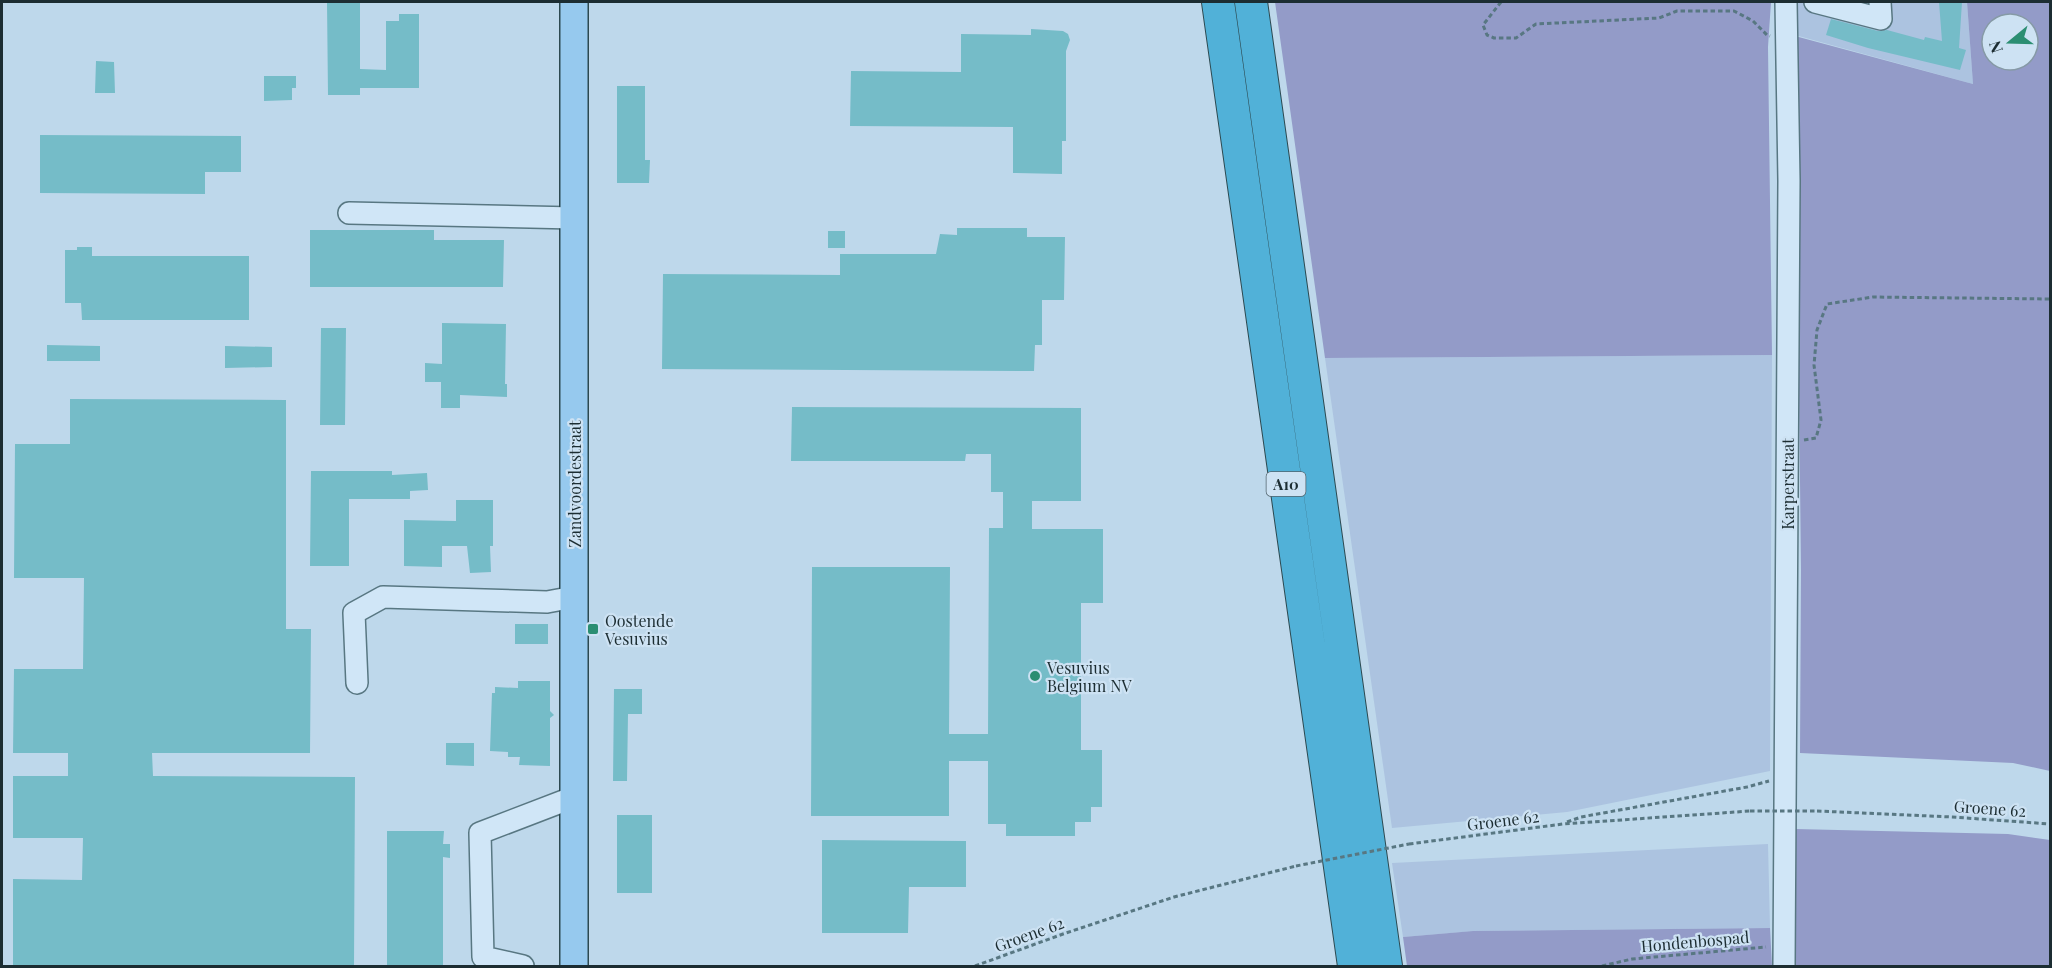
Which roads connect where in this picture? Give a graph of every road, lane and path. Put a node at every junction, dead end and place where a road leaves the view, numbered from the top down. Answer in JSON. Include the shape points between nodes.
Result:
{"nodes":[{"id":1,"x":574,"y":2,"type":"edge"},
{"id":2,"x":1218,"y":2,"type":"edge"},
{"id":3,"x":1251,"y":2,"type":"edge"},
{"id":4,"x":1501,"y":2,"type":"edge"},
{"id":5,"x":1786,"y":2,"type":"edge"},
{"id":6,"x":1815,"y":2,"type":"edge"},
{"id":7,"x":1880,"y":2,"type":"edge"},
{"id":8,"x":1786,"y":36,"type":"junction"},
{"id":9,"x":349,"y":213,"type":"dead end"},
{"id":10,"x":574,"y":218,"type":"junction"},
{"id":11,"x":2050,"y":299,"type":"edge"},
{"id":12,"x":1787,"y":442,"type":"junction"},
{"id":13,"x":574,"y":597,"type":"junction"},
{"id":14,"x":357,"y":683,"type":"dead end"},
{"id":15,"x":1784,"y":776,"type":"junction"},
{"id":16,"x":574,"y":797,"type":"junction"},
{"id":17,"x":1563,"y":824,"type":"junction"},
{"id":18,"x":2050,"y":824,"type":"edge"},
{"id":19,"x":1784,"y":929,"type":"junction"},
{"id":20,"x":523,"y":966,"type":"edge"},
{"id":21,"x":574,"y":966,"type":"edge"},
{"id":22,"x":975,"y":966,"type":"edge"},
{"id":23,"x":1354,"y":966,"type":"edge"},
{"id":24,"x":1386,"y":966,"type":"edge"},
{"id":25,"x":1602,"y":966,"type":"edge"},
{"id":26,"x":1784,"y":966,"type":"edge"}],
"edges":[{"from":1,"to":10,"type":"main road","name":"Zandvoordestraat"},
{"from":2,"to":23,"type":"highway","number":"A10"},
{"from":3,"to":24,"type":"highway","number":"A10"},
{"from":4,"to":8,"type":"path","via":[[1483,25],[1487,35],[1494,38],[1516,38],[1536,24],[1659,18],[1677,11],[1734,11],[1753,21],[1767,36]]},
{"from":5,"to":8,"type":"street","name":"Karperstraat"},
{"from":6,"to":7,"type":"street","via":[[1881,19]]},
{"from":8,"to":12,"type":"street","name":"Karperstraat"},
{"from":9,"to":10,"type":"street"},
{"from":10,"to":13,"type":"main road","name":"Zandvoordestraat"},
{"from":11,"to":12,"type":"path","via":[[1873,297],[1827,304],[1817,330],[1814,365],[1821,420],[1816,438]]},
{"from":12,"to":15,"type":"street","name":"Karperstraat"},
{"from":13,"to":14,"type":"street","via":[[547,602],[383,597],[354,613]]},
{"from":13,"to":16,"type":"main road","name":"Zandvoordestraat"},
{"from":15,"to":17,"type":"path","via":[[1747,787],[1581,817]]},
{"from":15,"to":19,"type":"street","name":"Karperstraat"},
{"from":16,"to":20,"type":"street","via":[[480,833],[483,957]]},
{"from":16,"to":21,"type":"main road","name":"Zandvoordestraat"},
{"from":17,"to":18,"type":"path","name":"Groene 62","bridge":true,"via":[[1750,811]]},
{"from":17,"to":22,"type":"path","name":"Groene 62","bridge":true,"via":[[1409,844],[1296,866],[1174,897]]},
{"from":19,"to":25,"type":"path","name":"Hondenbospad","via":[[1767,947],[1632,959]]},
{"from":19,"to":26,"type":"street","name":"Karperstraat"}]}
